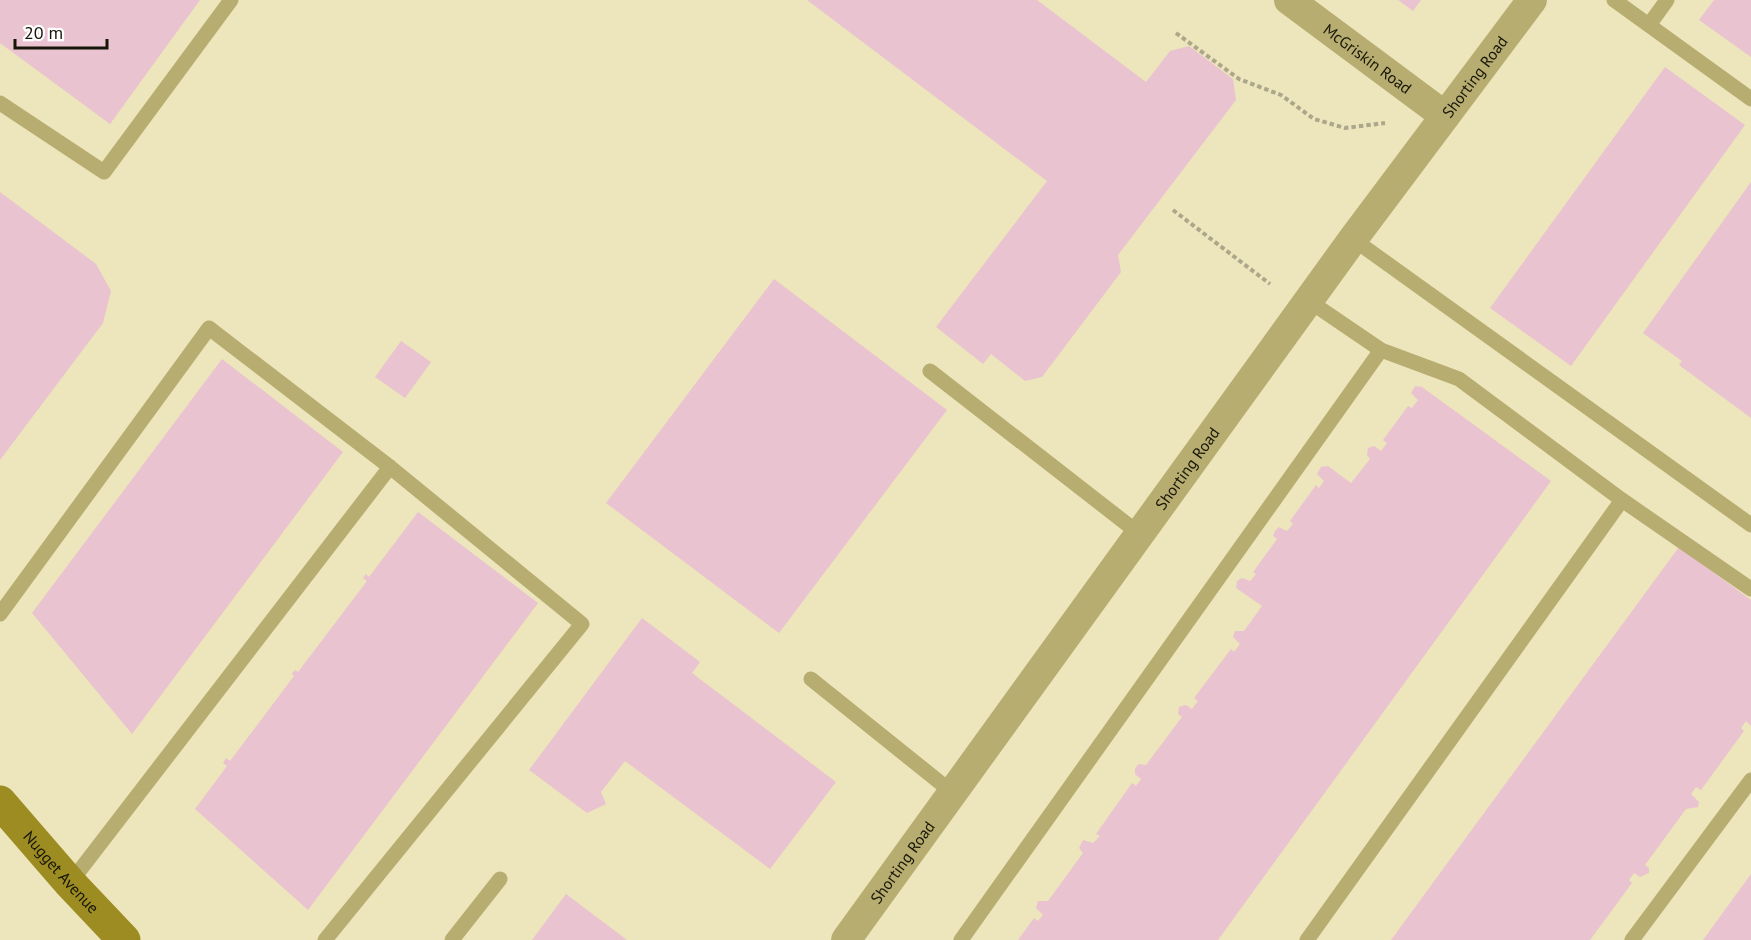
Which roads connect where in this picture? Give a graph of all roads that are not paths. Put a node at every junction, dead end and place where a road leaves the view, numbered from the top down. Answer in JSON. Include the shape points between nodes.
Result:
{"nodes":[{"id":1,"x":231,"y":0,"type":"edge"},
{"id":2,"x":1288,"y":0,"type":"edge"},
{"id":3,"x":1532,"y":0,"type":"edge"},
{"id":4,"x":1614,"y":0,"type":"edge"},
{"id":5,"x":1667,"y":0,"type":"edge"},
{"id":6,"x":1649,"y":25,"type":"junction"},
{"id":7,"x":1751,"y":99,"type":"edge"},
{"id":8,"x":0,"y":103,"type":"edge"},
{"id":9,"x":1445,"y":116,"type":"junction"},
{"id":10,"x":1353,"y":239,"type":"junction"},
{"id":11,"x":1309,"y":301,"type":"junction"},
{"id":12,"x":1381,"y":350,"type":"junction"},
{"id":13,"x":930,"y":371,"type":"dead end"},
{"id":14,"x":390,"y":467,"type":"junction"},
{"id":15,"x":1622,"y":500,"type":"junction"},
{"id":16,"x":1751,"y":525,"type":"edge"},
{"id":17,"x":1141,"y":534,"type":"junction"},
{"id":18,"x":1751,"y":589,"type":"edge"},
{"id":19,"x":0,"y":614,"type":"edge"},
{"id":20,"x":811,"y":679,"type":"dead end"},
{"id":21,"x":1751,"y":780,"type":"edge"},
{"id":22,"x":953,"y":793,"type":"junction"},
{"id":23,"x":0,"y":802,"type":"edge"},
{"id":24,"x":500,"y":879,"type":"dead end"},
{"id":25,"x":70,"y":884,"type":"junction"},
{"id":26,"x":124,"y":940,"type":"edge"},
{"id":27,"x":325,"y":940,"type":"edge"},
{"id":28,"x":452,"y":940,"type":"edge"},
{"id":29,"x":846,"y":940,"type":"edge"},
{"id":30,"x":961,"y":940,"type":"edge"},
{"id":31,"x":1307,"y":940,"type":"edge"},
{"id":32,"x":1632,"y":940,"type":"edge"}],
"edges":[{"from":1,"to":8,"type":"lane","via":[[104,172]]},
{"from":2,"to":9,"type":"street","name":"McGriskin Road"},
{"from":3,"to":9,"type":"street","name":"Shorting Road"},
{"from":4,"to":6,"type":"lane"},
{"from":5,"to":6,"type":"lane"},
{"from":6,"to":7,"type":"lane"},
{"from":9,"to":10,"type":"street","name":"Shorting Road"},
{"from":10,"to":11,"type":"street","name":"Shorting Road"},
{"from":10,"to":16,"type":"lane"},
{"from":11,"to":12,"type":"lane"},
{"from":11,"to":17,"type":"street","name":"Shorting Road"},
{"from":12,"to":15,"type":"lane","via":[[1460,379]]},
{"from":12,"to":30,"type":"lane"},
{"from":13,"to":17,"type":"lane"},
{"from":14,"to":19,"type":"lane","via":[[209,328]]},
{"from":14,"to":25,"type":"lane"},
{"from":14,"to":27,"type":"lane","via":[[582,624]]},
{"from":15,"to":18,"type":"lane"},
{"from":15,"to":31,"type":"lane"},
{"from":17,"to":22,"type":"street","name":"Shorting Road"},
{"from":20,"to":22,"type":"lane"},
{"from":21,"to":32,"type":"lane"},
{"from":22,"to":29,"type":"street","name":"Shorting Road"},
{"from":23,"to":25,"type":"street","name":"Nugget Avenue"},
{"from":24,"to":28,"type":"lane"},
{"from":25,"to":26,"type":"street","name":"Nugget Avenue"}]}
